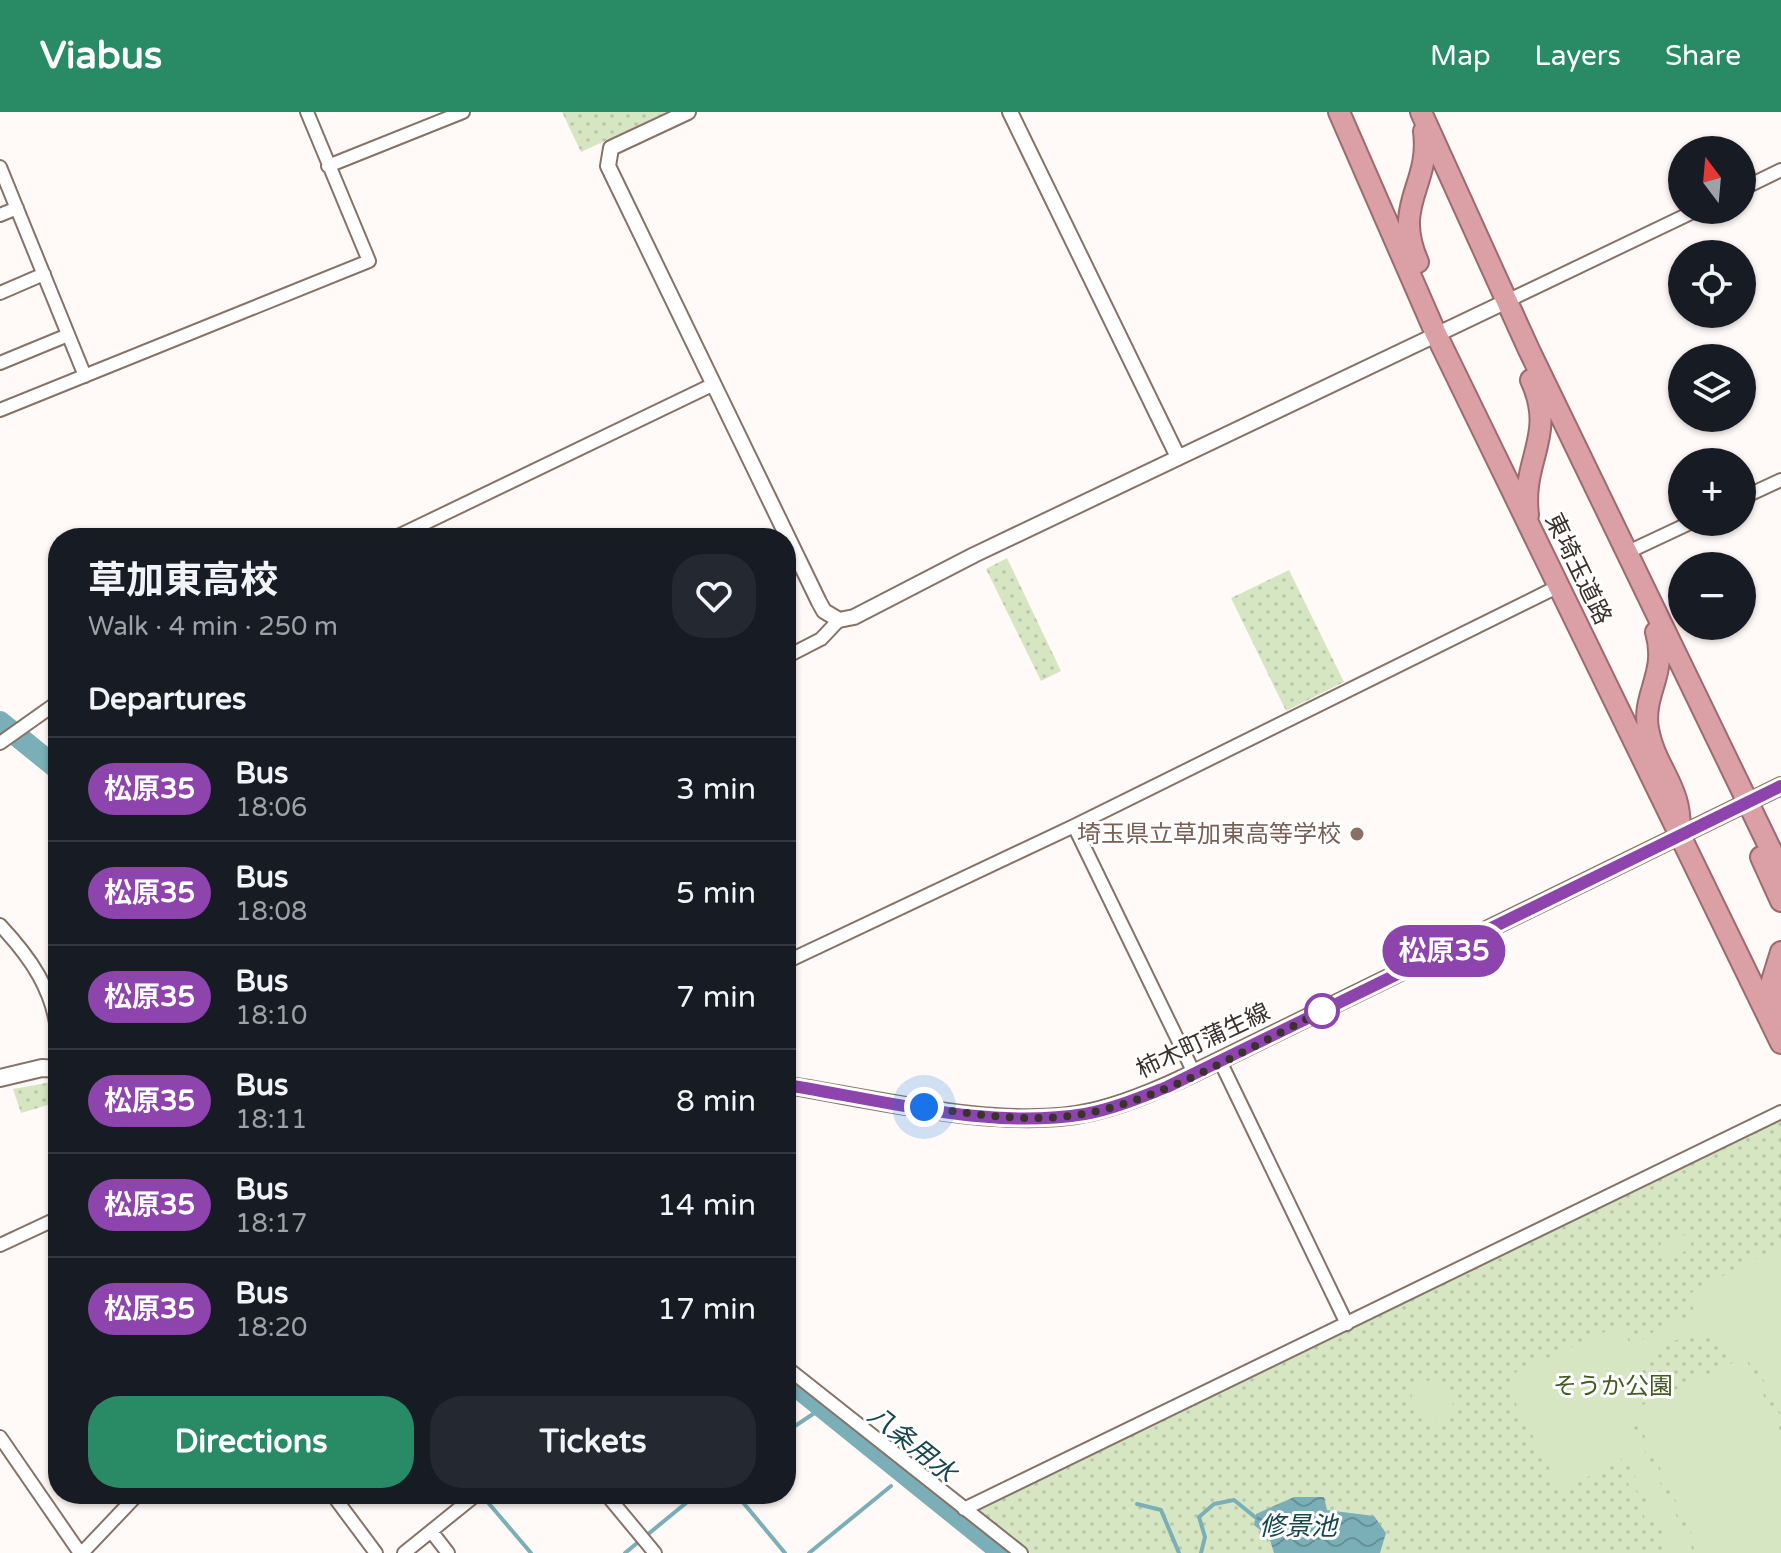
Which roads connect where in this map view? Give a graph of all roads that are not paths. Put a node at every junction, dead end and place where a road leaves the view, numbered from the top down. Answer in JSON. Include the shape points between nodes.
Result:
{"nodes":[{"id":1,"x":307,"y":112,"type":"edge"},
{"id":2,"x":463,"y":112,"type":"edge"},
{"id":3,"x":688,"y":112,"type":"edge"},
{"id":4,"x":1010,"y":112,"type":"edge"},
{"id":5,"x":1339,"y":112,"type":"edge"},
{"id":6,"x":1420,"y":112,"type":"edge"},
{"id":7,"x":328,"y":166,"type":"junction"},
{"id":8,"x":0,"y":167,"type":"edge"},
{"id":9,"x":1781,"y":170,"type":"edge"},
{"id":10,"x":1756,"y":182,"type":"edge"},
{"id":11,"x":17,"y":208,"type":"junction"},
{"id":12,"x":0,"y":215,"type":"edge"},
{"id":13,"x":1668,"y":224,"type":"edge"},
{"id":14,"x":44,"y":274,"type":"junction"},
{"id":15,"x":0,"y":293,"type":"edge"},
{"id":16,"x":1507,"y":301,"type":"junction"},
{"id":17,"x":1436,"y":334,"type":"junction"},
{"id":18,"x":68,"y":335,"type":"junction"},
{"id":19,"x":0,"y":363,"type":"edge"},
{"id":20,"x":85,"y":376,"type":"junction"},
{"id":21,"x":714,"y":384,"type":"junction"},
{"id":22,"x":0,"y":410,"type":"edge"},
{"id":23,"x":1178,"y":457,"type":"junction"},
{"id":24,"x":1781,"y":480,"type":"edge"},
{"id":25,"x":1756,"y":492,"type":"edge"},
{"id":26,"x":415,"y":528,"type":"edge"},
{"id":27,"x":783,"y":528,"type":"edge"},
{"id":28,"x":1668,"y":533,"type":"edge"},
{"id":29,"x":1535,"y":539,"type":"junction"},
{"id":30,"x":1628,"y":552,"type":"junction"},
{"id":31,"x":796,"y":554,"type":"edge"},
{"id":32,"x":1557,"y":587,"type":"junction"},
{"id":33,"x":1646,"y":593,"type":"junction"},
{"id":34,"x":839,"y":620,"type":"junction"},
{"id":35,"x":796,"y":652,"type":"edge"},
{"id":36,"x":48,"y":709,"type":"edge"},
{"id":37,"x":9,"y":737,"type":"edge"},
{"id":38,"x":1781,"y":786,"type":"edge"},
{"id":39,"x":1749,"y":802,"type":"junction"},
{"id":40,"x":1074,"y":826,"type":"junction"},
{"id":41,"x":1678,"y":837,"type":"junction"},
{"id":42,"x":1781,"y":871,"type":"edge"},
{"id":43,"x":1781,"y":901,"type":"edge"},
{"id":44,"x":0,"y":925,"type":"edge"},
{"id":45,"x":1781,"y":952,"type":"edge"},
{"id":46,"x":796,"y":957,"type":"edge"},
{"id":47,"x":48,"y":992,"type":"edge"},
{"id":48,"x":1781,"y":1035,"type":"edge"},
{"id":49,"x":1781,"y":1043,"type":"edge"},
{"id":50,"x":1220,"y":1061,"type":"junction"},
{"id":51,"x":48,"y":1068,"type":"edge"},
{"id":52,"x":1194,"y":1073,"type":"junction"},
{"id":53,"x":0,"y":1078,"type":"edge"},
{"id":54,"x":796,"y":1087,"type":"edge"},
{"id":55,"x":1781,"y":1112,"type":"edge"},
{"id":56,"x":48,"y":1223,"type":"edge"},
{"id":57,"x":0,"y":1245,"type":"edge"},
{"id":58,"x":1347,"y":1324,"type":"junction"},
{"id":59,"x":796,"y":1375,"type":"edge"},
{"id":60,"x":0,"y":1437,"type":"edge"},
{"id":61,"x":128,"y":1504,"type":"edge"},
{"id":62,"x":339,"y":1504,"type":"edge"},
{"id":63,"x":465,"y":1504,"type":"edge"},
{"id":64,"x":614,"y":1504,"type":"edge"},
{"id":65,"x":964,"y":1509,"type":"junction"},
{"id":66,"x":431,"y":1531,"type":"junction"},
{"id":67,"x":81,"y":1553,"type":"edge"},
{"id":68,"x":376,"y":1553,"type":"edge"},
{"id":69,"x":404,"y":1553,"type":"edge"},
{"id":70,"x":448,"y":1553,"type":"edge"},
{"id":71,"x":655,"y":1553,"type":"edge"},
{"id":72,"x":1021,"y":1553,"type":"edge"}],
"edges":[{"from":1,"to":7,"type":"street"},
{"from":2,"to":7,"type":"street"},
{"from":3,"to":21,"type":"street","via":[[611,148],[607,157]]},
{"from":4,"to":23,"type":"street"},
{"from":5,"to":17,"type":"highway","name":"東埼玉道路"},
{"from":6,"to":16,"type":"highway","name":"東埼玉道路"},
{"from":6,"to":17,"type":"highway","via":[[1425,162],[1407,224],[1433,297]]},
{"from":7,"to":20,"type":"street","via":[[369,261]]},
{"from":8,"to":11,"type":"street"},
{"from":9,"to":10,"type":"street"},
{"from":11,"to":12,"type":"street"},
{"from":11,"to":14,"type":"street"},
{"from":13,"to":16,"type":"street"},
{"from":14,"to":15,"type":"street"},
{"from":14,"to":18,"type":"street"},
{"from":16,"to":17,"type":"street"},
{"from":16,"to":29,"type":"highway","via":[[1512,341],[1543,420],[1526,480]]},
{"from":16,"to":30,"type":"highway","name":"東埼玉道路"},
{"from":17,"to":23,"type":"street"},
{"from":17,"to":29,"type":"highway","name":"東埼玉道路"},
{"from":18,"to":19,"type":"street"},
{"from":18,"to":20,"type":"street"},
{"from":20,"to":22,"type":"street"},
{"from":21,"to":26,"type":"street"},
{"from":21,"to":27,"type":"street"},
{"from":23,"to":34,"type":"street"},
{"from":24,"to":25,"type":"street"},
{"from":28,"to":30,"type":"street"},
{"from":29,"to":32,"type":"highway","name":"東埼玉道路"},
{"from":30,"to":33,"type":"highway","name":"東埼玉道路"},
{"from":31,"to":34,"type":"street","via":[[824,611]]},
{"from":32,"to":40,"type":"street"},
{"from":32,"to":41,"type":"highway","name":"東埼玉道路"},
{"from":33,"to":39,"type":"highway","name":"東埼玉道路"},
{"from":33,"to":41,"type":"highway","via":[[1661,654],[1648,726],[1678,798]]},
{"from":34,"to":35,"type":"street","via":[[821,639]]},
{"from":36,"to":37,"type":"street"},
{"from":38,"to":39,"type":"main road","name":"柿木町蒲生線"},
{"from":39,"to":41,"type":"main road","name":"柿木町蒲生線"},
{"from":39,"to":42,"type":"highway","name":"東埼玉道路"},
{"from":39,"to":43,"type":"highway","via":[[1753,841]]},
{"from":40,"to":46,"type":"street"},
{"from":40,"to":52,"type":"street"},
{"from":41,"to":49,"type":"highway","name":"東埼玉道路"},
{"from":41,"to":50,"type":"main road","name":"柿木町蒲生線"},
{"from":44,"to":47,"type":"street"},
{"from":45,"to":48,"type":"highway","via":[[1772,994]]},
{"from":50,"to":52,"type":"main road","name":"柿木町蒲生線"},
{"from":50,"to":58,"type":"street"},
{"from":51,"to":53,"type":"main road"},
{"from":52,"to":54,"type":"main road","name":"柿木町蒲生線","via":[[1117,1105],[1043,1118],[980,1115]]},
{"from":55,"to":58,"type":"street"},
{"from":56,"to":57,"type":"street"},
{"from":58,"to":65,"type":"street"},
{"from":59,"to":65,"type":"street"},
{"from":60,"to":67,"type":"street"},
{"from":61,"to":67,"type":"street"},
{"from":62,"to":68,"type":"street"},
{"from":63,"to":66,"type":"street"},
{"from":64,"to":71,"type":"street"},
{"from":65,"to":72,"type":"street"},
{"from":66,"to":69,"type":"street"},
{"from":66,"to":70,"type":"street"}]}
